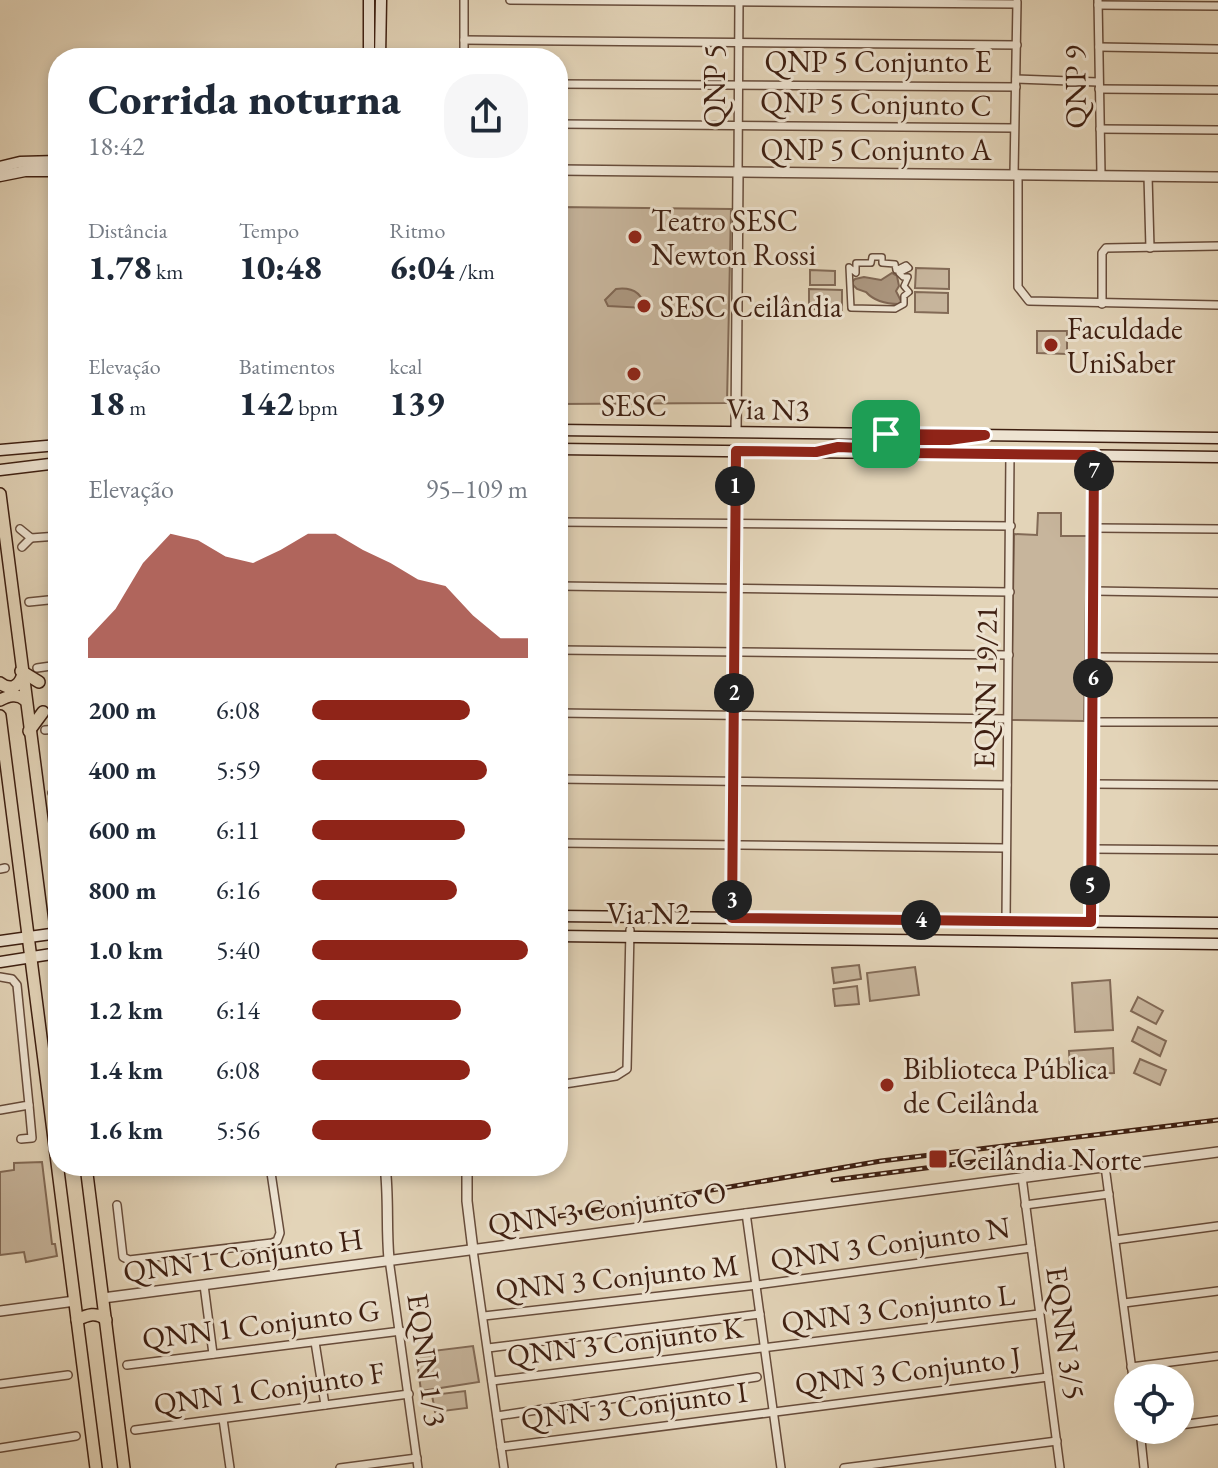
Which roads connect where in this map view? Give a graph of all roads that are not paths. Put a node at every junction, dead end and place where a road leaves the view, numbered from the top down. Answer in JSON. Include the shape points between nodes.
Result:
{"nodes":[{"id":1,"x":369,"y":0,"type":"edge"},
{"id":2,"x":381,"y":0,"type":"edge"},
{"id":3,"x":464,"y":0,"type":"edge"},
{"id":4,"x":510,"y":0,"type":"edge"},
{"id":5,"x":739,"y":0,"type":"edge"},
{"id":6,"x":815,"y":0,"type":"edge"},
{"id":7,"x":1016,"y":2,"type":"edge"},
{"id":8,"x":1098,"y":3,"type":"edge"},
{"id":9,"x":1218,"y":6,"type":"edge"},
{"id":10,"x":464,"y":40,"type":"junction"},
{"id":11,"x":738,"y":43,"type":"junction"},
{"id":12,"x":1017,"y":45,"type":"junction"},
{"id":13,"x":1099,"y":47,"type":"junction"},
{"id":14,"x":369,"y":48,"type":"edge"},
{"id":15,"x":380,"y":48,"type":"edge"},
{"id":16,"x":464,"y":48,"type":"edge"},
{"id":17,"x":1218,"y":49,"type":"edge"},
{"id":18,"x":1016,"y":83,"type":"junction"},
{"id":19,"x":568,"y":84,"type":"edge"},
{"id":20,"x":739,"y":84,"type":"junction"},
{"id":21,"x":1098,"y":85,"type":"junction"},
{"id":22,"x":1218,"y":90,"type":"edge"},
{"id":23,"x":568,"y":124,"type":"edge"},
{"id":24,"x":738,"y":125,"type":"junction"},
{"id":25,"x":1014,"y":128,"type":"junction"},
{"id":26,"x":1100,"y":129,"type":"junction"},
{"id":27,"x":1218,"y":130,"type":"edge"},
{"id":28,"x":48,"y":161,"type":"edge"},
{"id":29,"x":0,"y":167,"type":"edge"},
{"id":30,"x":568,"y":170,"type":"edge"},
{"id":31,"x":48,"y":171,"type":"edge"},
{"id":32,"x":738,"y":173,"type":"junction"},
{"id":33,"x":1016,"y":174,"type":"junction"},
{"id":34,"x":1101,"y":174,"type":"junction"},
{"id":35,"x":0,"y":176,"type":"edge"},
{"id":36,"x":1148,"y":176,"type":"junction"},
{"id":37,"x":1218,"y":177,"type":"edge"},
{"id":38,"x":1218,"y":246,"type":"edge"},
{"id":39,"x":1150,"y":248,"type":"junction"},
{"id":40,"x":882,"y":257,"type":"joint"},
{"id":41,"x":1102,"y":304,"type":"junction"},
{"id":42,"x":1218,"y":305,"type":"edge"},
{"id":43,"x":568,"y":430,"type":"edge"},
{"id":44,"x":718,"y":432,"type":"junction"},
{"id":45,"x":736,"y":432,"type":"junction"},
{"id":46,"x":886,"y":434,"type":"junction"},
{"id":47,"x":985,"y":435,"type":"junction"},
{"id":48,"x":1218,"y":438,"type":"edge"},
{"id":49,"x":48,"y":446,"type":"edge"},
{"id":50,"x":568,"y":447,"type":"edge"},
{"id":51,"x":587,"y":449,"type":"junction"},
{"id":52,"x":0,"y":450,"type":"edge"},
{"id":53,"x":736,"y":451,"type":"junction"},
{"id":54,"x":816,"y":452,"type":"junction"},
{"id":55,"x":909,"y":453,"type":"junction"},
{"id":56,"x":1010,"y":454,"type":"junction"},
{"id":57,"x":1218,"y":454,"type":"edge"},
{"id":58,"x":1097,"y":456,"type":"junction"},
{"id":59,"x":48,"y":464,"type":"edge"},
{"id":60,"x":0,"y":470,"type":"edge"},
{"id":61,"x":0,"y":494,"type":"edge"},
{"id":62,"x":568,"y":522,"type":"edge"},
{"id":63,"x":734,"y":524,"type":"junction"},
{"id":64,"x":1011,"y":526,"type":"junction"},
{"id":65,"x":1094,"y":528,"type":"junction"},
{"id":66,"x":20,"y":529,"type":"dead end"},
{"id":67,"x":1218,"y":529,"type":"edge"},
{"id":68,"x":48,"y":537,"type":"edge"},
{"id":69,"x":31,"y":538,"type":"junction"},
{"id":70,"x":22,"y":547,"type":"dead end"},
{"id":71,"x":568,"y":586,"type":"edge"},
{"id":72,"x":734,"y":587,"type":"junction"},
{"id":73,"x":1094,"y":591,"type":"junction"},
{"id":74,"x":1010,"y":592,"type":"junction"},
{"id":75,"x":1218,"y":593,"type":"edge"},
{"id":76,"x":48,"y":600,"type":"edge"},
{"id":77,"x":29,"y":602,"type":"dead end"},
{"id":78,"x":568,"y":650,"type":"edge"},
{"id":79,"x":734,"y":653,"type":"junction"},
{"id":80,"x":1009,"y":655,"type":"junction"},
{"id":81,"x":1094,"y":657,"type":"junction"},
{"id":82,"x":1218,"y":658,"type":"edge"},
{"id":83,"x":48,"y":666,"type":"edge"},
{"id":84,"x":37,"y":668,"type":"dead end"},
{"id":85,"x":22,"y":674,"type":"junction"},
{"id":86,"x":39,"y":682,"type":"dead end"},
{"id":87,"x":0,"y":683,"type":"edge"},
{"id":88,"x":0,"y":700,"type":"edge"},
{"id":89,"x":25,"y":700,"type":"junction"},
{"id":90,"x":43,"y":712,"type":"dead end"},
{"id":91,"x":568,"y":713,"type":"edge"},
{"id":92,"x":0,"y":716,"type":"edge"},
{"id":93,"x":734,"y":716,"type":"junction"},
{"id":94,"x":1007,"y":719,"type":"junction"},
{"id":95,"x":1092,"y":722,"type":"junction"},
{"id":96,"x":1218,"y":722,"type":"edge"},
{"id":97,"x":45,"y":730,"type":"dead end"},
{"id":98,"x":48,"y":730,"type":"edge"},
{"id":99,"x":29,"y":731,"type":"junction"},
{"id":100,"x":1,"y":732,"type":"edge"},
{"id":101,"x":568,"y":779,"type":"edge"},
{"id":102,"x":732,"y":781,"type":"junction"},
{"id":103,"x":1092,"y":784,"type":"junction"},
{"id":104,"x":1007,"y":785,"type":"junction"},
{"id":105,"x":1218,"y":785,"type":"edge"},
{"id":106,"x":568,"y":843,"type":"edge"},
{"id":107,"x":732,"y":846,"type":"junction"},
{"id":108,"x":1006,"y":848,"type":"junction"},
{"id":109,"x":1091,"y":849,"type":"junction"},
{"id":110,"x":1218,"y":850,"type":"edge"},
{"id":111,"x":48,"y":871,"type":"edge"},
{"id":112,"x":568,"y":916,"type":"edge"},
{"id":113,"x":618,"y":917,"type":"junction"},
{"id":114,"x":730,"y":918,"type":"junction"},
{"id":115,"x":875,"y":920,"type":"junction"},
{"id":116,"x":994,"y":921,"type":"junction"},
{"id":117,"x":1006,"y":921,"type":"junction"},
{"id":118,"x":1091,"y":922,"type":"junction"},
{"id":119,"x":1193,"y":923,"type":"junction"},
{"id":120,"x":1218,"y":926,"type":"edge"},
{"id":121,"x":629,"y":934,"type":"junction"},
{"id":122,"x":568,"y":935,"type":"edge"},
{"id":123,"x":28,"y":936,"type":"junction"},
{"id":124,"x":48,"y":937,"type":"edge"},
{"id":125,"x":654,"y":938,"type":"junction"},
{"id":126,"x":801,"y":939,"type":"junction"},
{"id":127,"x":0,"y":941,"type":"edge"},
{"id":128,"x":919,"y":941,"type":"junction"},
{"id":129,"x":1122,"y":942,"type":"junction"},
{"id":130,"x":1218,"y":943,"type":"edge"},
{"id":131,"x":48,"y":955,"type":"edge"},
{"id":132,"x":31,"y":958,"type":"junction"},
{"id":133,"x":0,"y":962,"type":"edge"},
{"id":134,"x":0,"y":977,"type":"edge"},
{"id":135,"x":568,"y":1083,"type":"edge"},
{"id":136,"x":48,"y":1091,"type":"edge"},
{"id":137,"x":29,"y":1105,"type":"junction"},
{"id":138,"x":0,"y":1110,"type":"edge"},
{"id":139,"x":21,"y":1139,"type":"dead end"},
{"id":140,"x":1218,"y":1152,"type":"edge"},
{"id":141,"x":1105,"y":1166,"type":"junction"},
{"id":142,"x":59,"y":1176,"type":"edge"},
{"id":143,"x":87,"y":1176,"type":"edge"},
{"id":144,"x":271,"y":1176,"type":"edge"},
{"id":145,"x":386,"y":1176,"type":"edge"},
{"id":146,"x":467,"y":1176,"type":"edge"},
{"id":147,"x":1022,"y":1177,"type":"junction"},
{"id":148,"x":1109,"y":1194,"type":"junction"},
{"id":149,"x":117,"y":1205,"type":"dead end"},
{"id":150,"x":1025,"y":1205,"type":"junction"},
{"id":151,"x":746,"y":1213,"type":"junction"},
{"id":152,"x":1218,"y":1226,"type":"edge"},
{"id":153,"x":1115,"y":1240,"type":"junction"},
{"id":154,"x":1031,"y":1248,"type":"junction"},
{"id":155,"x":473,"y":1250,"type":"junction"},
{"id":156,"x":389,"y":1259,"type":"junction"},
{"id":157,"x":204,"y":1285,"type":"junction"},
{"id":158,"x":757,"y":1285,"type":"junction"},
{"id":159,"x":1218,"y":1291,"type":"edge"},
{"id":160,"x":103,"y":1298,"type":"junction"},
{"id":161,"x":75,"y":1301,"type":"junction"},
{"id":162,"x":1124,"y":1303,"type":"junction"},
{"id":163,"x":0,"y":1311,"type":"edge"},
{"id":164,"x":760,"y":1314,"type":"junction"},
{"id":165,"x":1039,"y":1314,"type":"junction"},
{"id":166,"x":484,"y":1316,"type":"junction"},
{"id":167,"x":77,"y":1320,"type":"junction"},
{"id":168,"x":106,"y":1320,"type":"junction"},
{"id":169,"x":401,"y":1331,"type":"junction"},
{"id":170,"x":315,"y":1342,"type":"junction"},
{"id":171,"x":488,"y":1348,"type":"junction"},
{"id":172,"x":764,"y":1349,"type":"junction"},
{"id":173,"x":213,"y":1354,"type":"junction"},
{"id":174,"x":1218,"y":1356,"type":"edge"},
{"id":175,"x":1131,"y":1364,"type":"edge"},
{"id":176,"x":1155,"y":1364,"type":"edge"},
{"id":177,"x":127,"y":1365,"type":"dead end"},
{"id":178,"x":68,"y":1375,"type":"dead end"},
{"id":179,"x":757,"y":1377,"type":"dead end"},
{"id":180,"x":1048,"y":1377,"type":"junction"},
{"id":181,"x":492,"y":1381,"type":"junction"},
{"id":182,"x":0,"y":1384,"type":"edge"},
{"id":183,"x":409,"y":1394,"type":"junction"},
{"id":184,"x":325,"y":1405,"type":"junction"},
{"id":185,"x":773,"y":1411,"type":"junction"},
{"id":186,"x":497,"y":1416,"type":"junction"},
{"id":187,"x":223,"y":1419,"type":"junction"},
{"id":188,"x":1218,"y":1420,"type":"edge"},
{"id":189,"x":1194,"y":1423,"type":"edge"},
{"id":190,"x":135,"y":1430,"type":"dead end"},
{"id":191,"x":76,"y":1436,"type":"dead end"},
{"id":192,"x":1057,"y":1441,"type":"junction"},
{"id":193,"x":1141,"y":1444,"type":"edge"},
{"id":194,"x":501,"y":1447,"type":"junction"},
{"id":195,"x":0,"y":1448,"type":"edge"},
{"id":196,"x":417,"y":1458,"type":"junction"},
{"id":197,"x":96,"y":1468,"type":"edge"},
{"id":198,"x":124,"y":1468,"type":"edge"},
{"id":199,"x":230,"y":1468,"type":"edge"},
{"id":200,"x":340,"y":1468,"type":"edge"},
{"id":201,"x":418,"y":1468,"type":"edge"},
{"id":202,"x":504,"y":1468,"type":"edge"},
{"id":203,"x":781,"y":1468,"type":"edge"},
{"id":204,"x":844,"y":1468,"type":"edge"},
{"id":205,"x":1060,"y":1468,"type":"edge"},
{"id":206,"x":1144,"y":1468,"type":"edge"}],
"edges":[{"from":1,"to":14,"type":"main road"},
{"from":2,"to":15,"type":"main road"},
{"from":3,"to":10,"type":"street"},
{"from":4,"to":5,"type":"street"},
{"from":5,"to":6,"type":"street"},
{"from":5,"to":11,"type":"street","name":"QNP 5"},
{"from":6,"to":7,"type":"street"},
{"from":7,"to":12,"type":"street"},
{"from":8,"to":9,"type":"street"},
{"from":8,"to":13,"type":"street","name":"QNP 9"},
{"from":10,"to":11,"type":"street"},
{"from":10,"to":16,"type":"street"},
{"from":11,"to":12,"type":"street"},
{"from":11,"to":20,"type":"street","name":"QNP 5"},
{"from":12,"to":18,"type":"street"},
{"from":13,"to":17,"type":"street"},
{"from":13,"to":21,"type":"street","name":"QNP 9"},
{"from":18,"to":20,"type":"street","name":"QNP 5 Conjunto E"},
{"from":18,"to":21,"type":"street","name":"QNP 5 Conjunto E"},
{"from":18,"to":25,"type":"street"},
{"from":19,"to":20,"type":"street","name":"QNP 5 Conjunto E"},
{"from":20,"to":24,"type":"street","name":"QNP 5"},
{"from":21,"to":22,"type":"street","name":"QNP 5 Conjunto E"},
{"from":21,"to":26,"type":"street","name":"QNP 9"},
{"from":23,"to":24,"type":"street","name":"QNP 5 Conjunto C"},
{"from":24,"to":25,"type":"street","name":"QNP 5 Conjunto C"},
{"from":24,"to":32,"type":"street","name":"QNP 5"},
{"from":25,"to":33,"type":"street"},
{"from":26,"to":27,"type":"street"},
{"from":26,"to":34,"type":"street","name":"QNP 9"},
{"from":28,"to":29,"type":"main road"},
{"from":30,"to":32,"type":"street","name":"QNP 5 Conjunto A"},
{"from":31,"to":35,"type":"main road"},
{"from":32,"to":33,"type":"street","name":"QNP 5 Conjunto A"},
{"from":32,"to":45,"type":"street"},
{"from":33,"to":34,"type":"street","name":"QNP 5 Conjunto A"},
{"from":33,"to":41,"type":"street","via":[[1019,292],[1035,303]]},
{"from":34,"to":36,"type":"street","name":"QNP 5 Conjunto A"},
{"from":36,"to":37,"type":"street","name":"QNP 5 Conjunto A"},
{"from":36,"to":39,"type":"street"},
{"from":38,"to":39,"type":"street"},
{"from":39,"to":41,"type":"street","via":[[1104,249]]},
{"from":40,"to":40,"type":"street","via":[[856,263],[856,273],[849,267],[851,308],[895,309],[904,304],[908,277],[899,273],[909,268],[896,270],[895,264],[882,263]]},
{"from":41,"to":42,"type":"street"},
{"from":43,"to":44,"type":"main road","name":"Via N3"},
{"from":44,"to":45,"type":"main road","name":"Via N3"},
{"from":44,"to":51,"type":"main road","via":[[690,437],[588,436],[582,441]]},
{"from":45,"to":46,"type":"main road","name":"Via N3"},
{"from":46,"to":47,"type":"main road","name":"Via N3"},
{"from":46,"to":54,"type":"main road","via":[[892,442],[886,449],[838,447]]},
{"from":47,"to":48,"type":"main road","name":"Via N3"},
{"from":47,"to":55,"type":"main road","via":[[907,440],[902,447]]},
{"from":49,"to":52,"type":"main road"},
{"from":50,"to":51,"type":"main road"},
{"from":51,"to":53,"type":"main road"},
{"from":53,"to":54,"type":"main road"},
{"from":53,"to":63,"type":"street"},
{"from":54,"to":55,"type":"main road"},
{"from":55,"to":56,"type":"main road"},
{"from":56,"to":58,"type":"main road"},
{"from":56,"to":64,"type":"street","name":"EQNN 19/21"},
{"from":57,"to":58,"type":"main road","via":[[1124,450]]},
{"from":58,"to":65,"type":"street"},
{"from":59,"to":60,"type":"main road"},
{"from":61,"to":85,"type":"main road"},
{"from":62,"to":63,"type":"street"},
{"from":63,"to":64,"type":"street"},
{"from":63,"to":72,"type":"street"},
{"from":64,"to":74,"type":"street","name":"EQNN 19/21"},
{"from":65,"to":67,"type":"street"},
{"from":65,"to":73,"type":"street"},
{"from":66,"to":69,"type":"street"},
{"from":68,"to":69,"type":"street"},
{"from":69,"to":70,"type":"street"},
{"from":71,"to":72,"type":"street"},
{"from":72,"to":74,"type":"street"},
{"from":72,"to":79,"type":"street"},
{"from":73,"to":75,"type":"street"},
{"from":73,"to":81,"type":"street"},
{"from":74,"to":80,"type":"street","name":"EQNN 19/21"},
{"from":76,"to":77,"type":"street"},
{"from":78,"to":79,"type":"street"},
{"from":79,"to":80,"type":"street"},
{"from":79,"to":93,"type":"street"},
{"from":80,"to":94,"type":"street","name":"EQNN 19/21"},
{"from":81,"to":82,"type":"street"},
{"from":81,"to":95,"type":"street"},
{"from":83,"to":84,"type":"street"},
{"from":85,"to":86,"type":"main road"},
{"from":85,"to":87,"type":"main road","via":[[14,687]]},
{"from":85,"to":89,"type":"main road"},
{"from":88,"to":89,"type":"main road"},
{"from":89,"to":99,"type":"main road"},
{"from":90,"to":99,"type":"main road"},
{"from":91,"to":93,"type":"street"},
{"from":92,"to":100,"type":"main road"},
{"from":93,"to":94,"type":"street"},
{"from":93,"to":102,"type":"street"},
{"from":94,"to":104,"type":"street","name":"EQNN 19/21"},
{"from":95,"to":96,"type":"street"},
{"from":95,"to":103,"type":"street"},
{"from":97,"to":98,"type":"street"},
{"from":99,"to":111,"type":"main road"},
{"from":100,"to":123,"type":"main road"},
{"from":101,"to":102,"type":"street"},
{"from":102,"to":104,"type":"street"},
{"from":102,"to":107,"type":"street"},
{"from":103,"to":105,"type":"street"},
{"from":103,"to":109,"type":"street"},
{"from":104,"to":108,"type":"street","name":"EQNN 19/21"},
{"from":106,"to":107,"type":"street"},
{"from":107,"to":108,"type":"street"},
{"from":107,"to":114,"type":"street"},
{"from":108,"to":117,"type":"street","name":"EQNN 19/21"},
{"from":109,"to":110,"type":"street"},
{"from":109,"to":118,"type":"street"},
{"from":112,"to":113,"type":"main road"},
{"from":113,"to":114,"type":"main road"},
{"from":113,"to":121,"type":"main road","via":[[629,921]]},
{"from":114,"to":115,"type":"main road"},
{"from":114,"to":125,"type":"main road","via":[[644,922],[641,932]]},
{"from":115,"to":116,"type":"main road"},
{"from":115,"to":126,"type":"main road","via":[[889,924],[886,935]]},
{"from":116,"to":117,"type":"main road"},
{"from":116,"to":128,"type":"main road","via":[[900,928],[901,937]]},
{"from":117,"to":118,"type":"main road"},
{"from":118,"to":119,"type":"main road"},
{"from":119,"to":120,"type":"main road"},
{"from":119,"to":129,"type":"main road","via":[[1205,927],[1201,939]]},
{"from":120,"to":130,"type":"main road"},
{"from":121,"to":122,"type":"main road","name":"Via N2"},
{"from":121,"to":125,"type":"main road","name":"Via N2"},
{"from":121,"to":135,"type":"street","via":[[627,1069],[616,1076]]},
{"from":123,"to":124,"type":"main road"},
{"from":123,"to":127,"type":"main road"},
{"from":123,"to":132,"type":"main road"},
{"from":125,"to":126,"type":"main road","name":"Via N2"},
{"from":126,"to":128,"type":"main road","name":"Via N2"},
{"from":128,"to":129,"type":"main road","name":"Via N2"},
{"from":129,"to":130,"type":"main road","name":"Via N2"},
{"from":131,"to":132,"type":"main road"},
{"from":132,"to":133,"type":"main road"},
{"from":132,"to":136,"type":"main road"},
{"from":134,"to":137,"type":"street","via":[[17,985]]},
{"from":137,"to":138,"type":"street"},
{"from":137,"to":139,"type":"street","via":[[32,1138]]},
{"from":140,"to":141,"type":"street","name":"QNN 3 Conjunto O"},
{"from":141,"to":147,"type":"street","name":"QNN 3 Conjunto O"},
{"from":141,"to":148,"type":"street","name":"EQNN 3/5"},
{"from":142,"to":161,"type":"main road"},
{"from":143,"to":160,"type":"main road"},
{"from":144,"to":149,"type":"street","via":[[280,1233],[272,1243],[129,1260],[123,1257]]},
{"from":145,"to":156,"type":"street"},
{"from":146,"to":155,"type":"street"},
{"from":147,"to":150,"type":"street","name":"EQNN 3/5"},
{"from":147,"to":151,"type":"street","name":"QNN 3 Conjunto O"},
{"from":148,"to":150,"type":"street"},
{"from":148,"to":153,"type":"street","name":"EQNN 3/5"},
{"from":150,"to":154,"type":"street","name":"EQNN 3/5"},
{"from":151,"to":155,"type":"street","name":"QNN 3 Conjunto O"},
{"from":151,"to":158,"type":"street"},
{"from":152,"to":153,"type":"street"},
{"from":153,"to":162,"type":"street","name":"EQNN 3/5"},
{"from":154,"to":158,"type":"street","name":"QNN 3 Conjunto N"},
{"from":154,"to":165,"type":"street","name":"EQNN 3/5"},
{"from":155,"to":156,"type":"street","name":"QNN 3 Conjunto O"},
{"from":155,"to":166,"type":"street","name":"EQNN 1/3"},
{"from":156,"to":157,"type":"street","name":"QNN 1 Conjunto H"},
{"from":156,"to":169,"type":"street","name":"EQNN 1/3"},
{"from":157,"to":160,"type":"street","name":"QNN 1 Conjunto H"},
{"from":157,"to":173,"type":"street"},
{"from":158,"to":164,"type":"street"},
{"from":158,"to":166,"type":"street","name":"QNN 3 Conjunto M"},
{"from":159,"to":162,"type":"street"},
{"from":160,"to":168,"type":"main road"},
{"from":161,"to":163,"type":"street"},
{"from":161,"to":167,"type":"main road"},
{"from":162,"to":175,"type":"street","name":"EQNN 3/5"},
{"from":164,"to":171,"type":"street"},
{"from":164,"to":172,"type":"street"},
{"from":165,"to":172,"type":"street","name":"QNN 3 Conjunto L"},
{"from":165,"to":180,"type":"street","name":"EQNN 3/5"},
{"from":166,"to":171,"type":"street","name":"EQNN 1/3"},
{"from":167,"to":168,"type":"main road","via":[[95,1315]]},
{"from":167,"to":197,"type":"main road"},
{"from":168,"to":198,"type":"main road"},
{"from":169,"to":170,"type":"street","name":"QNN 1 Conjunto G"},
{"from":169,"to":183,"type":"street","name":"EQNN 1/3"},
{"from":170,"to":173,"type":"street","name":"QNN 1 Conjunto G"},
{"from":170,"to":184,"type":"street"},
{"from":171,"to":181,"type":"street","name":"EQNN 1/3"},
{"from":172,"to":181,"type":"street","name":"QNN 3 Conjunto K"},
{"from":172,"to":185,"type":"street"},
{"from":173,"to":177,"type":"street","name":"QNN 1 Conjunto G"},
{"from":174,"to":176,"type":"street"},
{"from":178,"to":182,"type":"street"},
{"from":179,"to":186,"type":"street"},
{"from":180,"to":185,"type":"street","name":"QNN 3 Conjunto J"},
{"from":180,"to":192,"type":"street","name":"EQNN 3/5"},
{"from":181,"to":186,"type":"street","name":"EQNN 1/3"},
{"from":183,"to":184,"type":"street","name":"QNN 1 Conjunto F"},
{"from":183,"to":196,"type":"street","name":"EQNN 1/3"},
{"from":184,"to":187,"type":"street","name":"QNN 1 Conjunto F"},
{"from":185,"to":194,"type":"street","name":"QNN 3 Conjunto I"},
{"from":185,"to":203,"type":"street"},
{"from":186,"to":194,"type":"street","name":"EQNN 1/3"},
{"from":187,"to":190,"type":"street","name":"QNN 1 Conjunto F"},
{"from":187,"to":199,"type":"street"},
{"from":188,"to":189,"type":"street"},
{"from":191,"to":195,"type":"street"},
{"from":192,"to":204,"type":"street"},
{"from":192,"to":205,"type":"street","name":"EQNN 3/5"},
{"from":193,"to":206,"type":"street"},
{"from":194,"to":202,"type":"street","name":"EQNN 1/3"},
{"from":196,"to":200,"type":"street"},
{"from":196,"to":201,"type":"street","name":"EQNN 1/3"}]}
